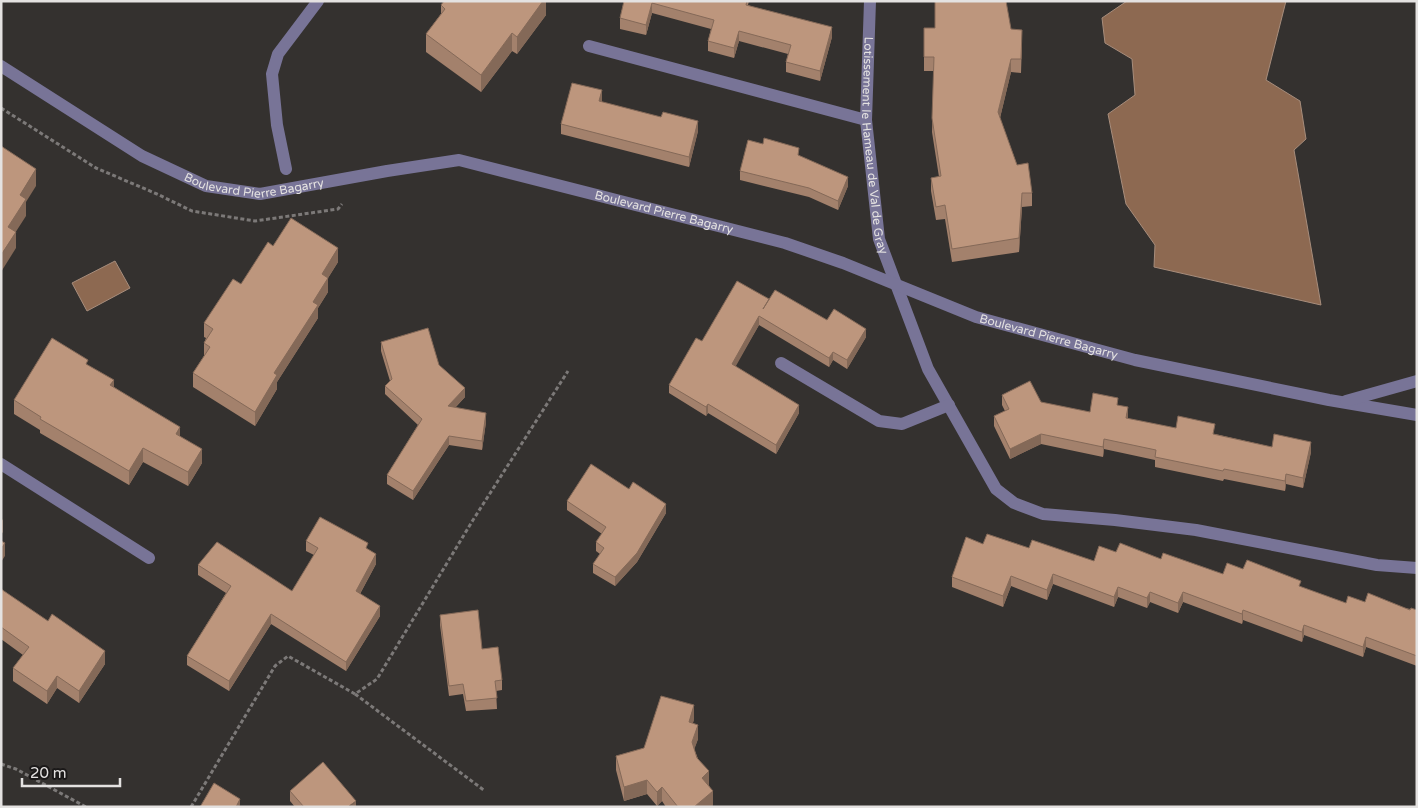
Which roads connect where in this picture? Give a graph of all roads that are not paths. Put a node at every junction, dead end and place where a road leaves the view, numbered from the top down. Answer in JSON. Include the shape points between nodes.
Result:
{"nodes":[{"id":1,"x":318,"y":1,"type":"edge"},
{"id":2,"x":870,"y":1,"type":"edge"},
{"id":3,"x":589,"y":46,"type":"dead end"},
{"id":4,"x":1,"y":66,"type":"edge"},
{"id":5,"x":866,"y":120,"type":"junction"},
{"id":6,"x":286,"y":169,"type":"dead end"},
{"id":7,"x":897,"y":286,"type":"junction"},
{"id":8,"x":781,"y":363,"type":"dead end"},
{"id":9,"x":1417,"y":381,"type":"edge"},
{"id":10,"x":1343,"y":401,"type":"junction"},
{"id":11,"x":949,"y":405,"type":"junction"},
{"id":12,"x":1417,"y":415,"type":"edge"},
{"id":13,"x":1,"y":464,"type":"edge"},
{"id":14,"x":149,"y":558,"type":"dead end"},
{"id":15,"x":1417,"y":568,"type":"edge"}],
"edges":[{"from":1,"to":6,"type":"street","via":[[278,54],[272,74]]},
{"from":2,"to":5,"type":"street","name":"Lotissement le Hameau de Val de Gray"},
{"from":3,"to":5,"type":"street"},
{"from":4,"to":7,"type":"street","name":"Boulevard Pierre Bagarry","via":[[142,156],[206,186],[260,194],[459,160],[785,243]]},
{"from":5,"to":7,"type":"street","name":"Lotissement le Hameau de Val de Gray","via":[[879,239]]},
{"from":7,"to":10,"type":"street","name":"Boulevard Pierre Bagarry","via":[[976,317],[1135,360]]},
{"from":7,"to":11,"type":"street","name":"Lotissement le Hameau de Val de Gray","via":[[928,369]]},
{"from":8,"to":11,"type":"street","via":[[879,422],[902,424]]},
{"from":9,"to":10,"type":"street","name":"Boulevard Pierre Bagarry"},
{"from":10,"to":12,"type":"street","name":"Boulevard Pierre Bagarry"},
{"from":11,"to":15,"type":"street","name":"Lotissement le Hameau de Val de Gray","via":[[996,488],[1014,503],[1043,514],[1196,530],[1377,564]]},
{"from":13,"to":14,"type":"street"}]}
